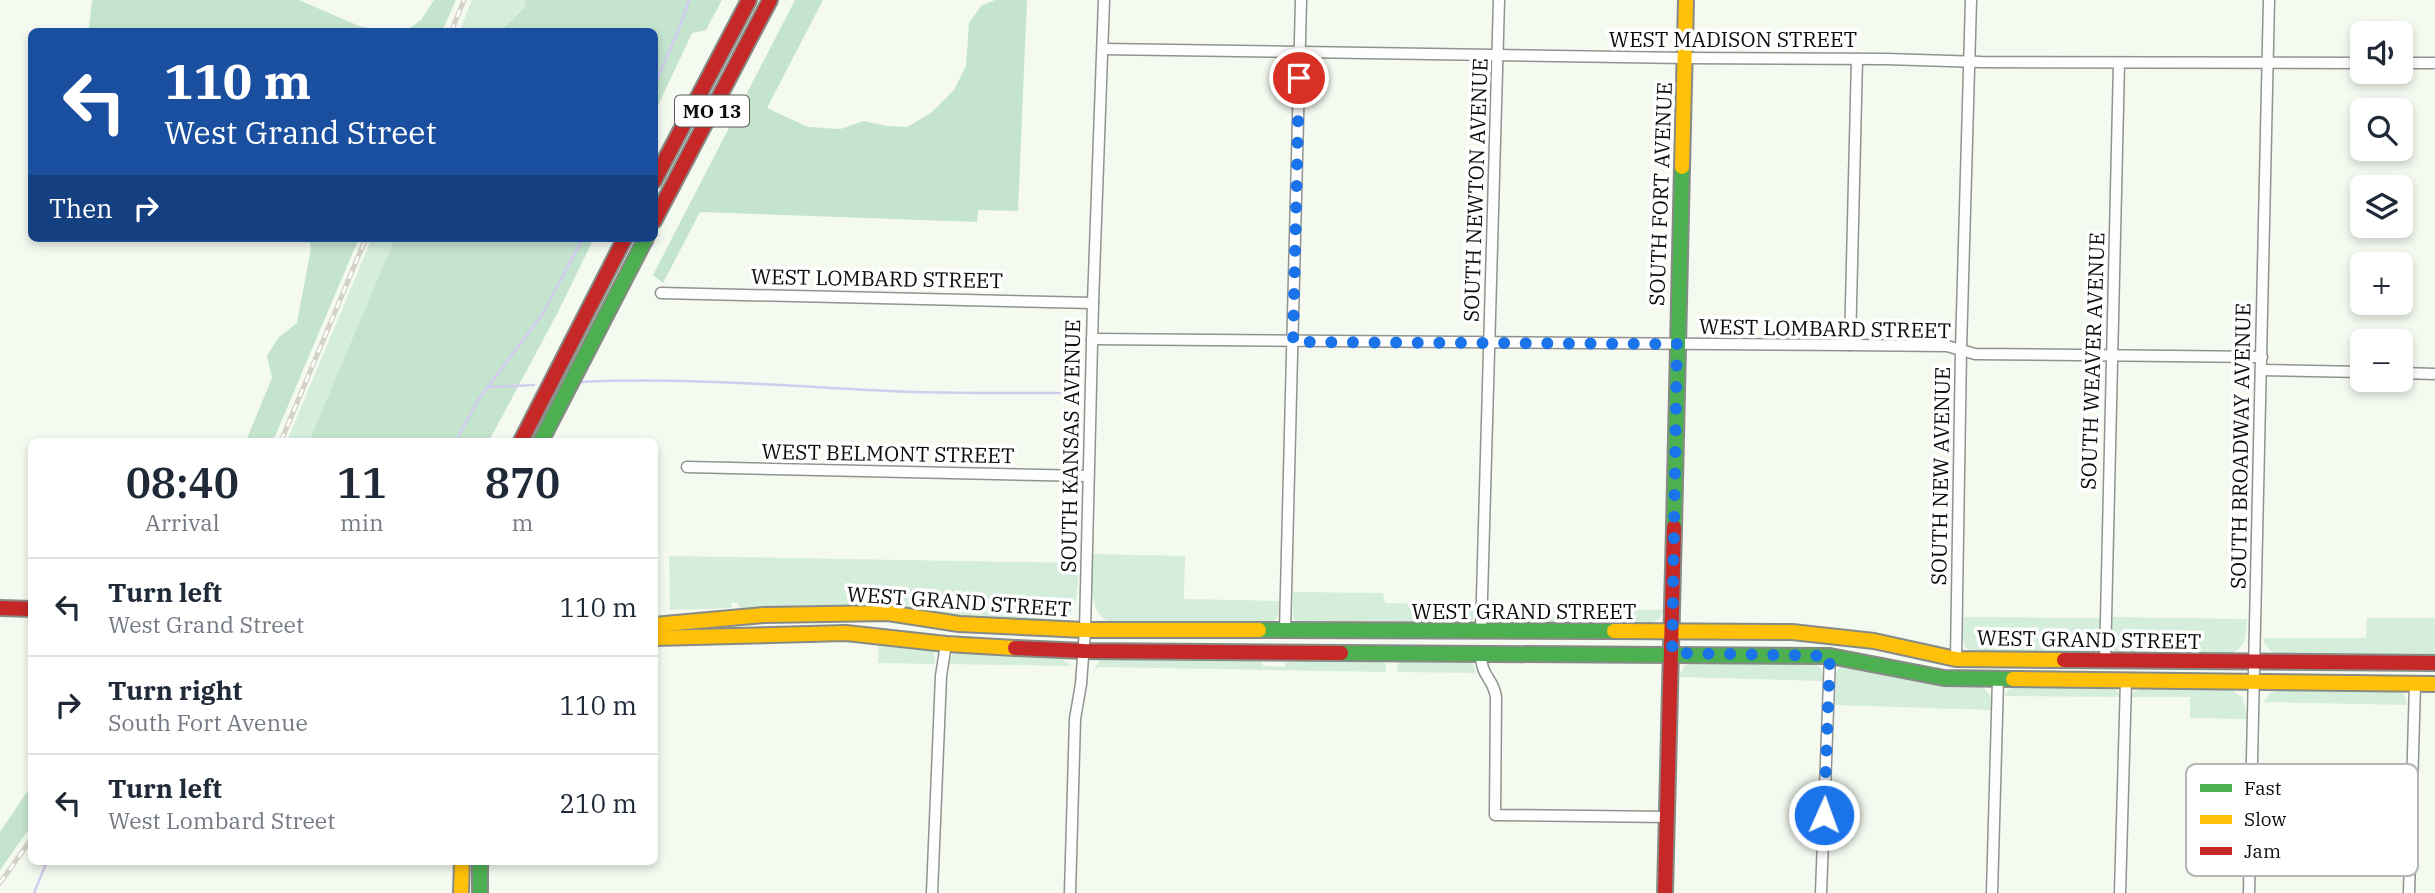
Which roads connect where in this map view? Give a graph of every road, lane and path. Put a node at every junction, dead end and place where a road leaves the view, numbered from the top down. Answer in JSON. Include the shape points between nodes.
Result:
{"nodes":[{"id":1,"x":749,"y":0,"type":"edge"},
{"id":2,"x":770,"y":0,"type":"edge"},
{"id":3,"x":1104,"y":0,"type":"edge"},
{"id":4,"x":1301,"y":0,"type":"edge"},
{"id":5,"x":1499,"y":0,"type":"edge"},
{"id":6,"x":1686,"y":0,"type":"edge"},
{"id":7,"x":1971,"y":0,"type":"edge"},
{"id":8,"x":2269,"y":0,"type":"edge"},
{"id":9,"x":1103,"y":49,"type":"junction"},
{"id":10,"x":1300,"y":52,"type":"junction"},
{"id":11,"x":1499,"y":56,"type":"junction"},
{"id":12,"x":1685,"y":58,"type":"junction"},
{"id":13,"x":1857,"y":59,"type":"junction"},
{"id":14,"x":1969,"y":60,"type":"junction"},
{"id":15,"x":2267,"y":61,"type":"junction"},
{"id":16,"x":2350,"y":62,"type":"edge"},
{"id":17,"x":2119,"y":63,"type":"junction"},
{"id":18,"x":2413,"y":63,"type":"edge"},
{"id":19,"x":2435,"y":63,"type":"edge"},
{"id":20,"x":658,"y":173,"type":"edge"},
{"id":21,"x":658,"y":213,"type":"edge"},
{"id":22,"x":623,"y":242,"type":"edge"},
{"id":23,"x":644,"y":242,"type":"edge"},
{"id":24,"x":661,"y":293,"type":"dead end"},
{"id":25,"x":1093,"y":303,"type":"junction"},
{"id":26,"x":1092,"y":340,"type":"junction"},
{"id":27,"x":1293,"y":342,"type":"junction"},
{"id":28,"x":1489,"y":344,"type":"junction"},
{"id":29,"x":1677,"y":344,"type":"junction"},
{"id":30,"x":1850,"y":345,"type":"junction"},
{"id":31,"x":1961,"y":349,"type":"junction"},
{"id":32,"x":2112,"y":354,"type":"junction"},
{"id":33,"x":2262,"y":357,"type":"junction"},
{"id":34,"x":2262,"y":370,"type":"junction"},
{"id":35,"x":2350,"y":372,"type":"edge"},
{"id":36,"x":2413,"y":373,"type":"edge"},
{"id":37,"x":2435,"y":373,"type":"edge"},
{"id":38,"x":522,"y":438,"type":"edge"},
{"id":39,"x":543,"y":438,"type":"edge"},
{"id":40,"x":687,"y":467,"type":"dead end"},
{"id":41,"x":1088,"y":476,"type":"junction"},
{"id":42,"x":0,"y":608,"type":"edge"},
{"id":43,"x":28,"y":609,"type":"edge"},
{"id":44,"x":658,"y":625,"type":"edge"},
{"id":45,"x":1085,"y":630,"type":"junction"},
{"id":46,"x":1285,"y":631,"type":"junction"},
{"id":47,"x":1481,"y":632,"type":"junction"},
{"id":48,"x":1672,"y":633,"type":"junction"},
{"id":49,"x":658,"y":638,"type":"edge"},
{"id":50,"x":946,"y":645,"type":"junction"},
{"id":51,"x":1084,"y":651,"type":"junction"},
{"id":52,"x":1481,"y":653,"type":"junction"},
{"id":53,"x":1672,"y":653,"type":"junction"},
{"id":54,"x":1830,"y":656,"type":"junction"},
{"id":55,"x":1956,"y":659,"type":"junction"},
{"id":56,"x":2105,"y":661,"type":"junction"},
{"id":57,"x":2255,"y":662,"type":"junction"},
{"id":58,"x":2435,"y":663,"type":"edge"},
{"id":59,"x":1998,"y":680,"type":"junction"},
{"id":60,"x":2126,"y":681,"type":"junction"},
{"id":61,"x":2254,"y":682,"type":"junction"},
{"id":62,"x":2415,"y":684,"type":"junction"},
{"id":63,"x":2435,"y":684,"type":"edge"},
{"id":64,"x":2252,"y":764,"type":"edge"},
{"id":65,"x":2413,"y":764,"type":"edge"},
{"id":66,"x":1668,"y":817,"type":"junction"},
{"id":67,"x":462,"y":865,"type":"edge"},
{"id":68,"x":480,"y":865,"type":"edge"},
{"id":69,"x":461,"y":893,"type":"edge"},
{"id":70,"x":480,"y":893,"type":"edge"},
{"id":71,"x":932,"y":893,"type":"edge"},
{"id":72,"x":1070,"y":893,"type":"edge"},
{"id":73,"x":1665,"y":893,"type":"edge"},
{"id":74,"x":1821,"y":893,"type":"edge"},
{"id":75,"x":1992,"y":893,"type":"edge"},
{"id":76,"x":2120,"y":893,"type":"edge"}],
"edges":[{"from":1,"to":20,"type":"main road","number":"MO 13"},
{"from":2,"to":21,"type":"main road","number":"MO 13"},
{"from":3,"to":9,"type":"street","name":"SOUTH KANSAS AVENUE"},
{"from":4,"to":10,"type":"street"},
{"from":5,"to":11,"type":"street","name":"SOUTH NEWTON AVENUE"},
{"from":6,"to":12,"type":"main road","name":"SOUTH FORT AVENUE"},
{"from":7,"to":14,"type":"street","name":"SOUTH NEW AVENUE"},
{"from":8,"to":15,"type":"street","name":"SOUTH BROADWAY AVENUE"},
{"from":9,"to":10,"type":"street","name":"WEST MADISON STREET"},
{"from":9,"to":25,"type":"street","name":"SOUTH KANSAS AVENUE"},
{"from":10,"to":11,"type":"street","name":"WEST MADISON STREET"},
{"from":10,"to":27,"type":"street"},
{"from":11,"to":12,"type":"street","name":"WEST MADISON STREET"},
{"from":11,"to":28,"type":"street","name":"SOUTH NEWTON AVENUE"},
{"from":12,"to":13,"type":"street","name":"WEST MADISON STREET"},
{"from":12,"to":29,"type":"main road","name":"SOUTH FORT AVENUE"},
{"from":13,"to":14,"type":"street","name":"WEST MADISON STREET"},
{"from":13,"to":30,"type":"street"},
{"from":14,"to":17,"type":"street","name":"WEST MADISON STREET"},
{"from":14,"to":31,"type":"street","name":"SOUTH NEW AVENUE"},
{"from":15,"to":16,"type":"street","name":"WEST MADISON STREET"},
{"from":15,"to":17,"type":"street","name":"WEST MADISON STREET"},
{"from":15,"to":33,"type":"street","name":"SOUTH BROADWAY AVENUE"},
{"from":17,"to":32,"type":"street","name":"SOUTH WEAVER AVENUE"},
{"from":18,"to":19,"type":"street"},
{"from":22,"to":38,"type":"main road"},
{"from":23,"to":39,"type":"main road"},
{"from":24,"to":25,"type":"street","name":"WEST LOMBARD STREET"},
{"from":25,"to":26,"type":"street","name":"SOUTH KANSAS AVENUE"},
{"from":26,"to":27,"type":"street","name":"WEST LOMBARD STREET"},
{"from":26,"to":41,"type":"street","name":"SOUTH KANSAS AVENUE"},
{"from":27,"to":28,"type":"street","name":"WEST LOMBARD STREET"},
{"from":27,"to":46,"type":"street"},
{"from":28,"to":29,"type":"street","name":"WEST LOMBARD STREET"},
{"from":28,"to":47,"type":"street","name":"SOUTH NEWTON AVENUE"},
{"from":29,"to":30,"type":"street","name":"WEST LOMBARD STREET"},
{"from":29,"to":48,"type":"main road","name":"SOUTH FORT AVENUE"},
{"from":30,"to":31,"type":"street","name":"WEST LOMBARD STREET"},
{"from":31,"to":32,"type":"street","name":"WEST LOMBARD STREET","via":[[1975,354]]},
{"from":31,"to":55,"type":"street","name":"SOUTH NEW AVENUE"},
{"from":32,"to":33,"type":"street","name":"WEST LOMBARD STREET"},
{"from":32,"to":56,"type":"street","name":"SOUTH WEAVER AVENUE"},
{"from":33,"to":34,"type":"street","name":"SOUTH BROADWAY AVENUE"},
{"from":34,"to":35,"type":"street"},
{"from":34,"to":57,"type":"street","name":"SOUTH BROADWAY AVENUE"},
{"from":36,"to":37,"type":"street"},
{"from":40,"to":41,"type":"street","name":"WEST BELMONT STREET"},
{"from":41,"to":45,"type":"street","name":"SOUTH KANSAS AVENUE"},
{"from":42,"to":43,"type":"main road"},
{"from":44,"to":45,"type":"main road","name":"WEST GRAND STREET","via":[[764,615],[888,613],[960,624]]},
{"from":45,"to":46,"type":"main road","name":"WEST GRAND STREET"},
{"from":45,"to":51,"type":"street","name":"SOUTH KANSAS AVENUE"},
{"from":46,"to":47,"type":"main road","name":"WEST GRAND STREET"},
{"from":47,"to":48,"type":"main road","name":"WEST GRAND STREET"},
{"from":48,"to":53,"type":"main road","name":"SOUTH FORT AVENUE"},
{"from":48,"to":55,"type":"main road","name":"WEST GRAND STREET","via":[[1792,632],[1874,640]]},
{"from":49,"to":50,"type":"main road","name":"WEST GRAND STREET","via":[[846,633]]},
{"from":50,"to":51,"type":"main road","name":"WEST GRAND STREET"},
{"from":50,"to":71,"type":"street"},
{"from":51,"to":52,"type":"main road","name":"WEST GRAND STREET"},
{"from":51,"to":72,"type":"street","name":"SOUTH KANSAS AVENUE","via":[[1075,719]]},
{"from":52,"to":53,"type":"main road","name":"WEST GRAND STREET"},
{"from":52,"to":66,"type":"street","via":[[1482,669],[1496,697],[1495,815]]},
{"from":53,"to":54,"type":"main road","name":"WEST GRAND STREET"},
{"from":53,"to":66,"type":"main road","name":"SOUTH FORT AVENUE"},
{"from":54,"to":59,"type":"main road","name":"WEST GRAND STREET","via":[[1944,678]]},
{"from":54,"to":74,"type":"street"},
{"from":55,"to":56,"type":"main road","name":"WEST GRAND STREET"},
{"from":56,"to":57,"type":"main road","name":"WEST GRAND STREET"},
{"from":57,"to":58,"type":"main road","name":"WEST GRAND STREET"},
{"from":57,"to":61,"type":"street","name":"SOUTH BROADWAY AVENUE"},
{"from":59,"to":60,"type":"main road","name":"WEST GRAND STREET"},
{"from":59,"to":75,"type":"street"},
{"from":60,"to":61,"type":"main road","name":"WEST GRAND STREET"},
{"from":60,"to":76,"type":"street"},
{"from":61,"to":62,"type":"main road","name":"WEST GRAND STREET"},
{"from":61,"to":64,"type":"street","name":"SOUTH BROADWAY AVENUE"},
{"from":62,"to":63,"type":"main road","name":"WEST GRAND STREET"},
{"from":62,"to":65,"type":"street"},
{"from":66,"to":73,"type":"main road","name":"SOUTH FORT AVENUE"},
{"from":67,"to":69,"type":"main road"},
{"from":68,"to":70,"type":"main road"}]}
